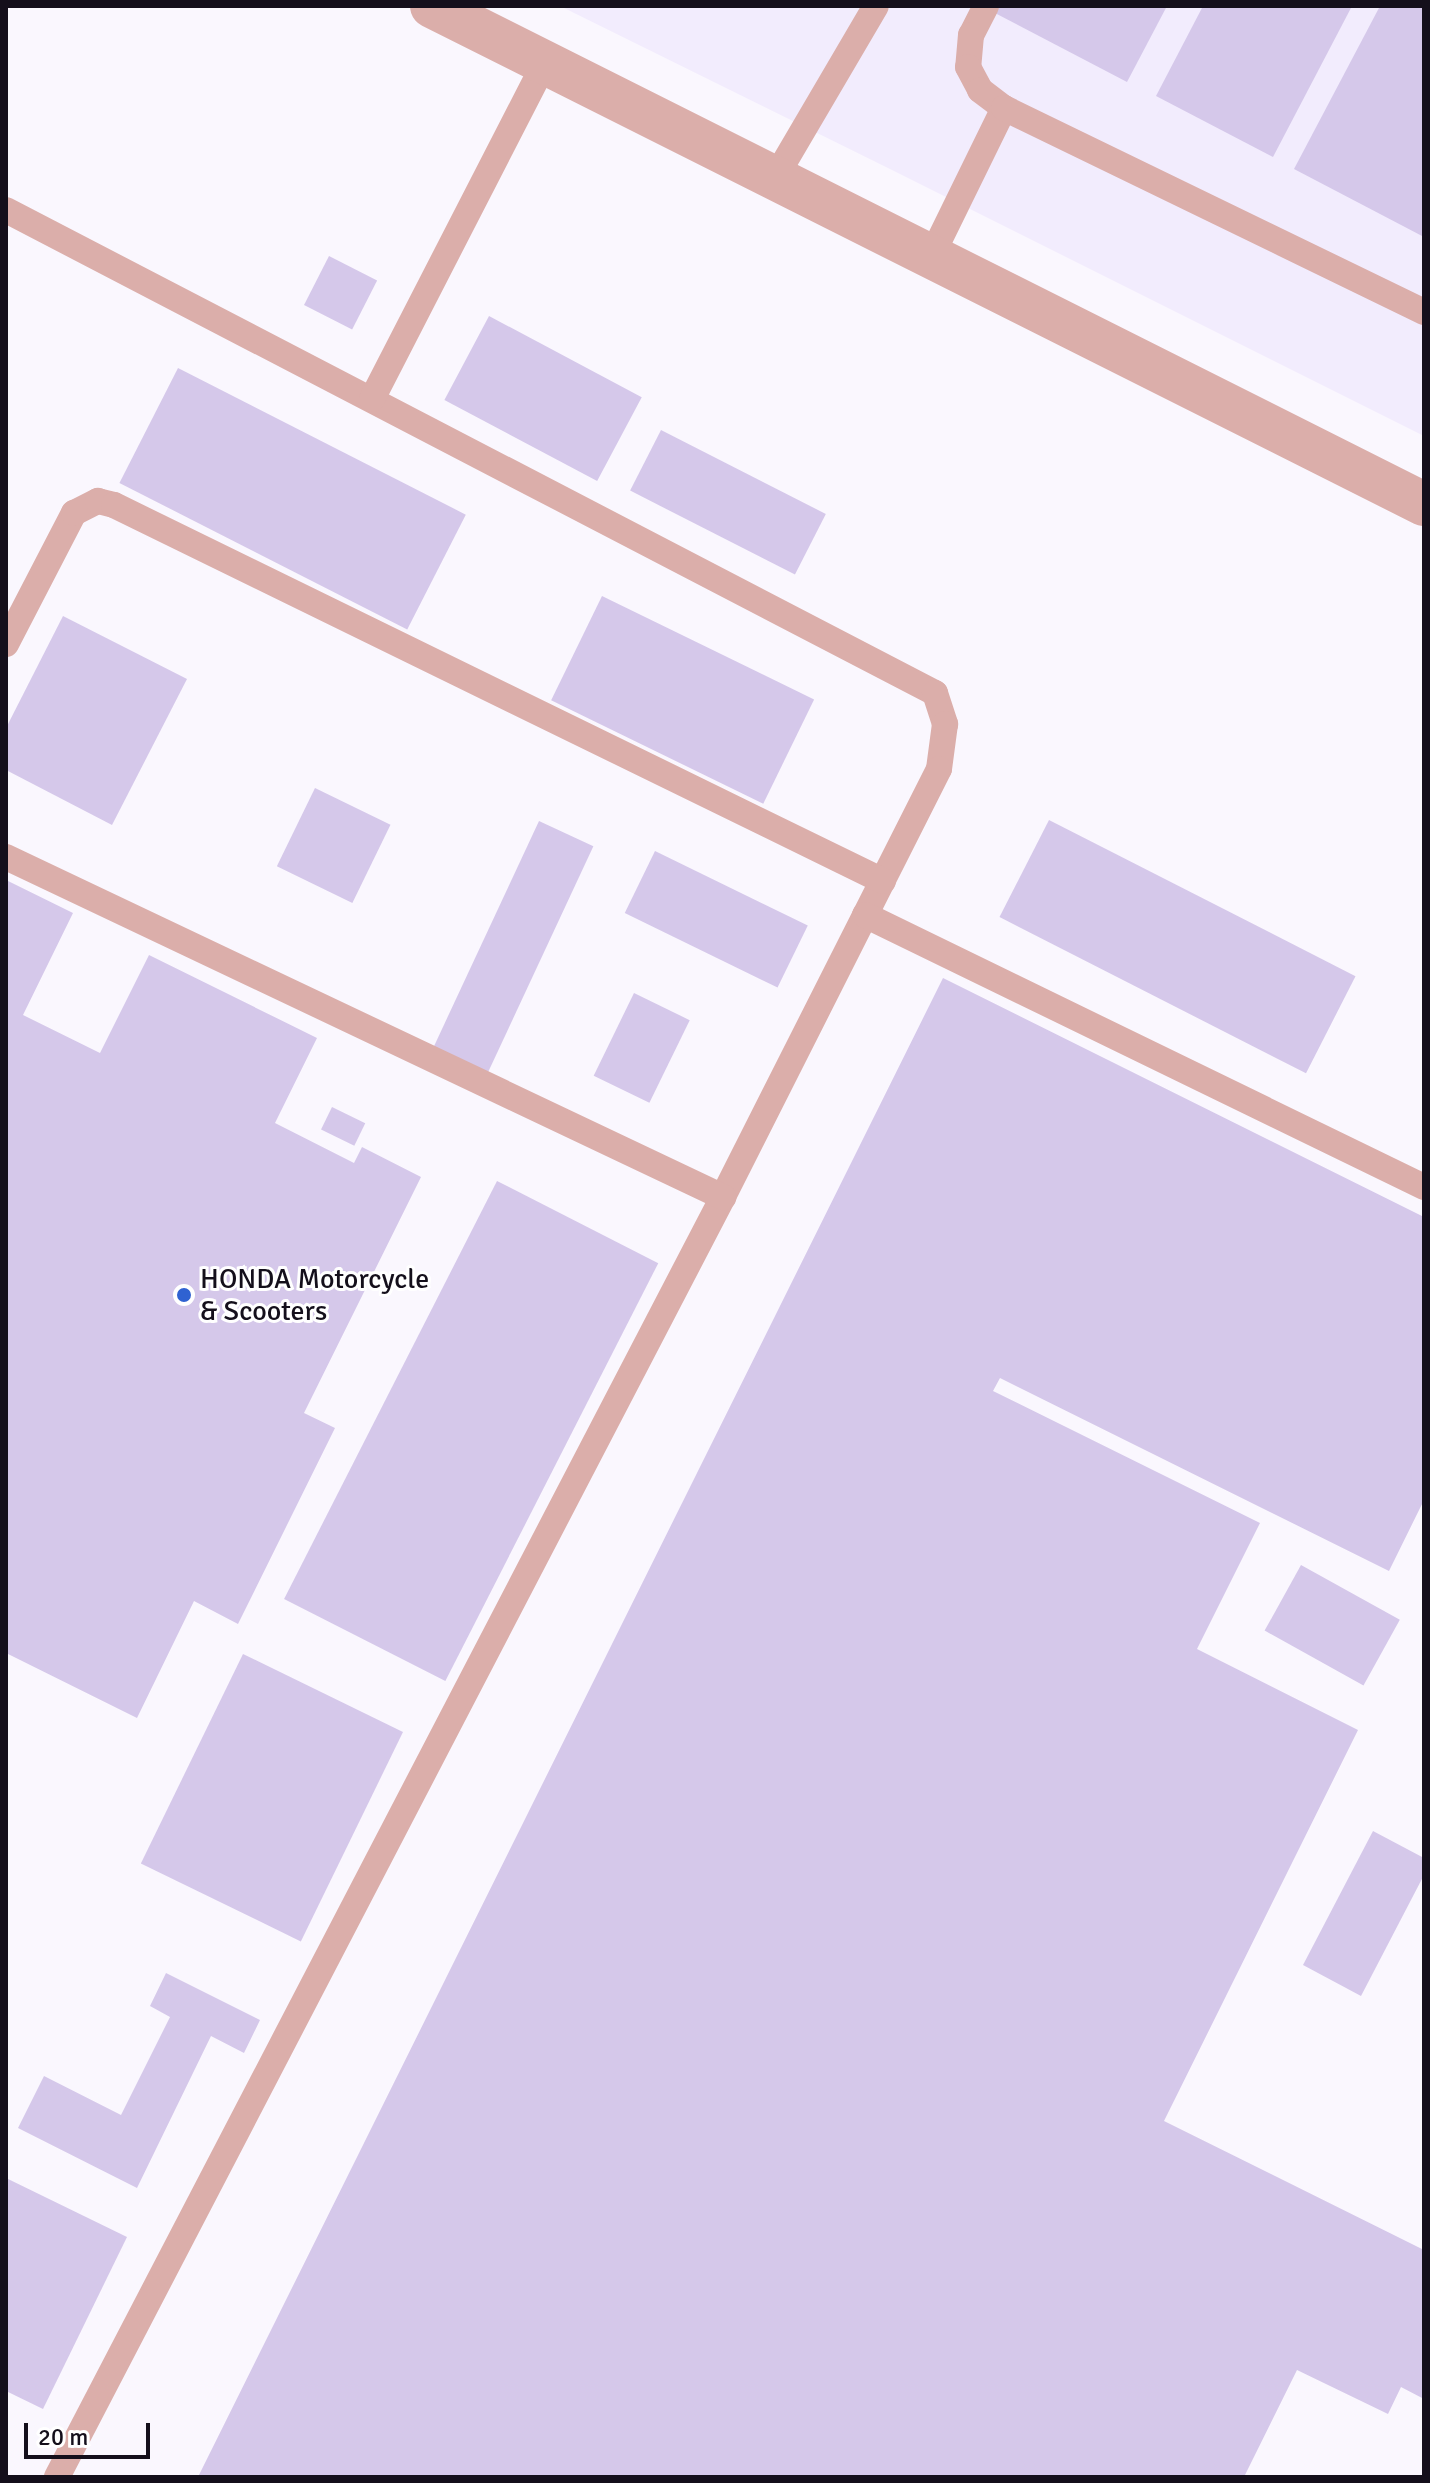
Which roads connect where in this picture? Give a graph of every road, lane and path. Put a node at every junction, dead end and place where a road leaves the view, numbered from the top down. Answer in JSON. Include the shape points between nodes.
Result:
{"nodes":[{"id":1,"x":432,"y":6,"type":"edge"},
{"id":2,"x":876,"y":6,"type":"edge"},
{"id":3,"x":986,"y":6,"type":"edge"},
{"id":4,"x":545,"y":63,"type":"junction"},
{"id":5,"x":1004,"y":108,"type":"junction"},
{"id":6,"x":775,"y":178,"type":"junction"},
{"id":7,"x":6,"y":210,"type":"edge"},
{"id":8,"x":931,"y":257,"type":"junction"},
{"id":9,"x":1424,"y":312,"type":"edge"},
{"id":10,"x":372,"y":399,"type":"junction"},
{"id":11,"x":1424,"y":504,"type":"edge"},
{"id":12,"x":6,"y":644,"type":"edge"},
{"id":13,"x":6,"y":857,"type":"edge"},
{"id":14,"x":883,"y":881,"type":"junction"},
{"id":15,"x":865,"y":915,"type":"junction"},
{"id":16,"x":1424,"y":1187,"type":"edge"},
{"id":17,"x":723,"y":1197,"type":"junction"},
{"id":18,"x":57,"y":2477,"type":"edge"}],
"edges":[{"from":1,"to":4,"type":"street"},
{"from":2,"to":6,"type":"lane"},
{"from":3,"to":5,"type":"lane","via":[[971,35],[968,67],[980,90]]},
{"from":4,"to":6,"type":"street"},
{"from":4,"to":10,"type":"lane"},
{"from":5,"to":8,"type":"lane"},
{"from":5,"to":9,"type":"lane"},
{"from":6,"to":8,"type":"street"},
{"from":7,"to":10,"type":"lane"},
{"from":8,"to":11,"type":"street"},
{"from":10,"to":14,"type":"lane","via":[[935,693],[945,724],[939,769]]},
{"from":12,"to":14,"type":"lane","via":[[74,513],[98,501],[114,505]]},
{"from":13,"to":17,"type":"lane"},
{"from":14,"to":15,"type":"lane"},
{"from":15,"to":16,"type":"lane"},
{"from":15,"to":17,"type":"lane"},
{"from":17,"to":18,"type":"lane"}]}
